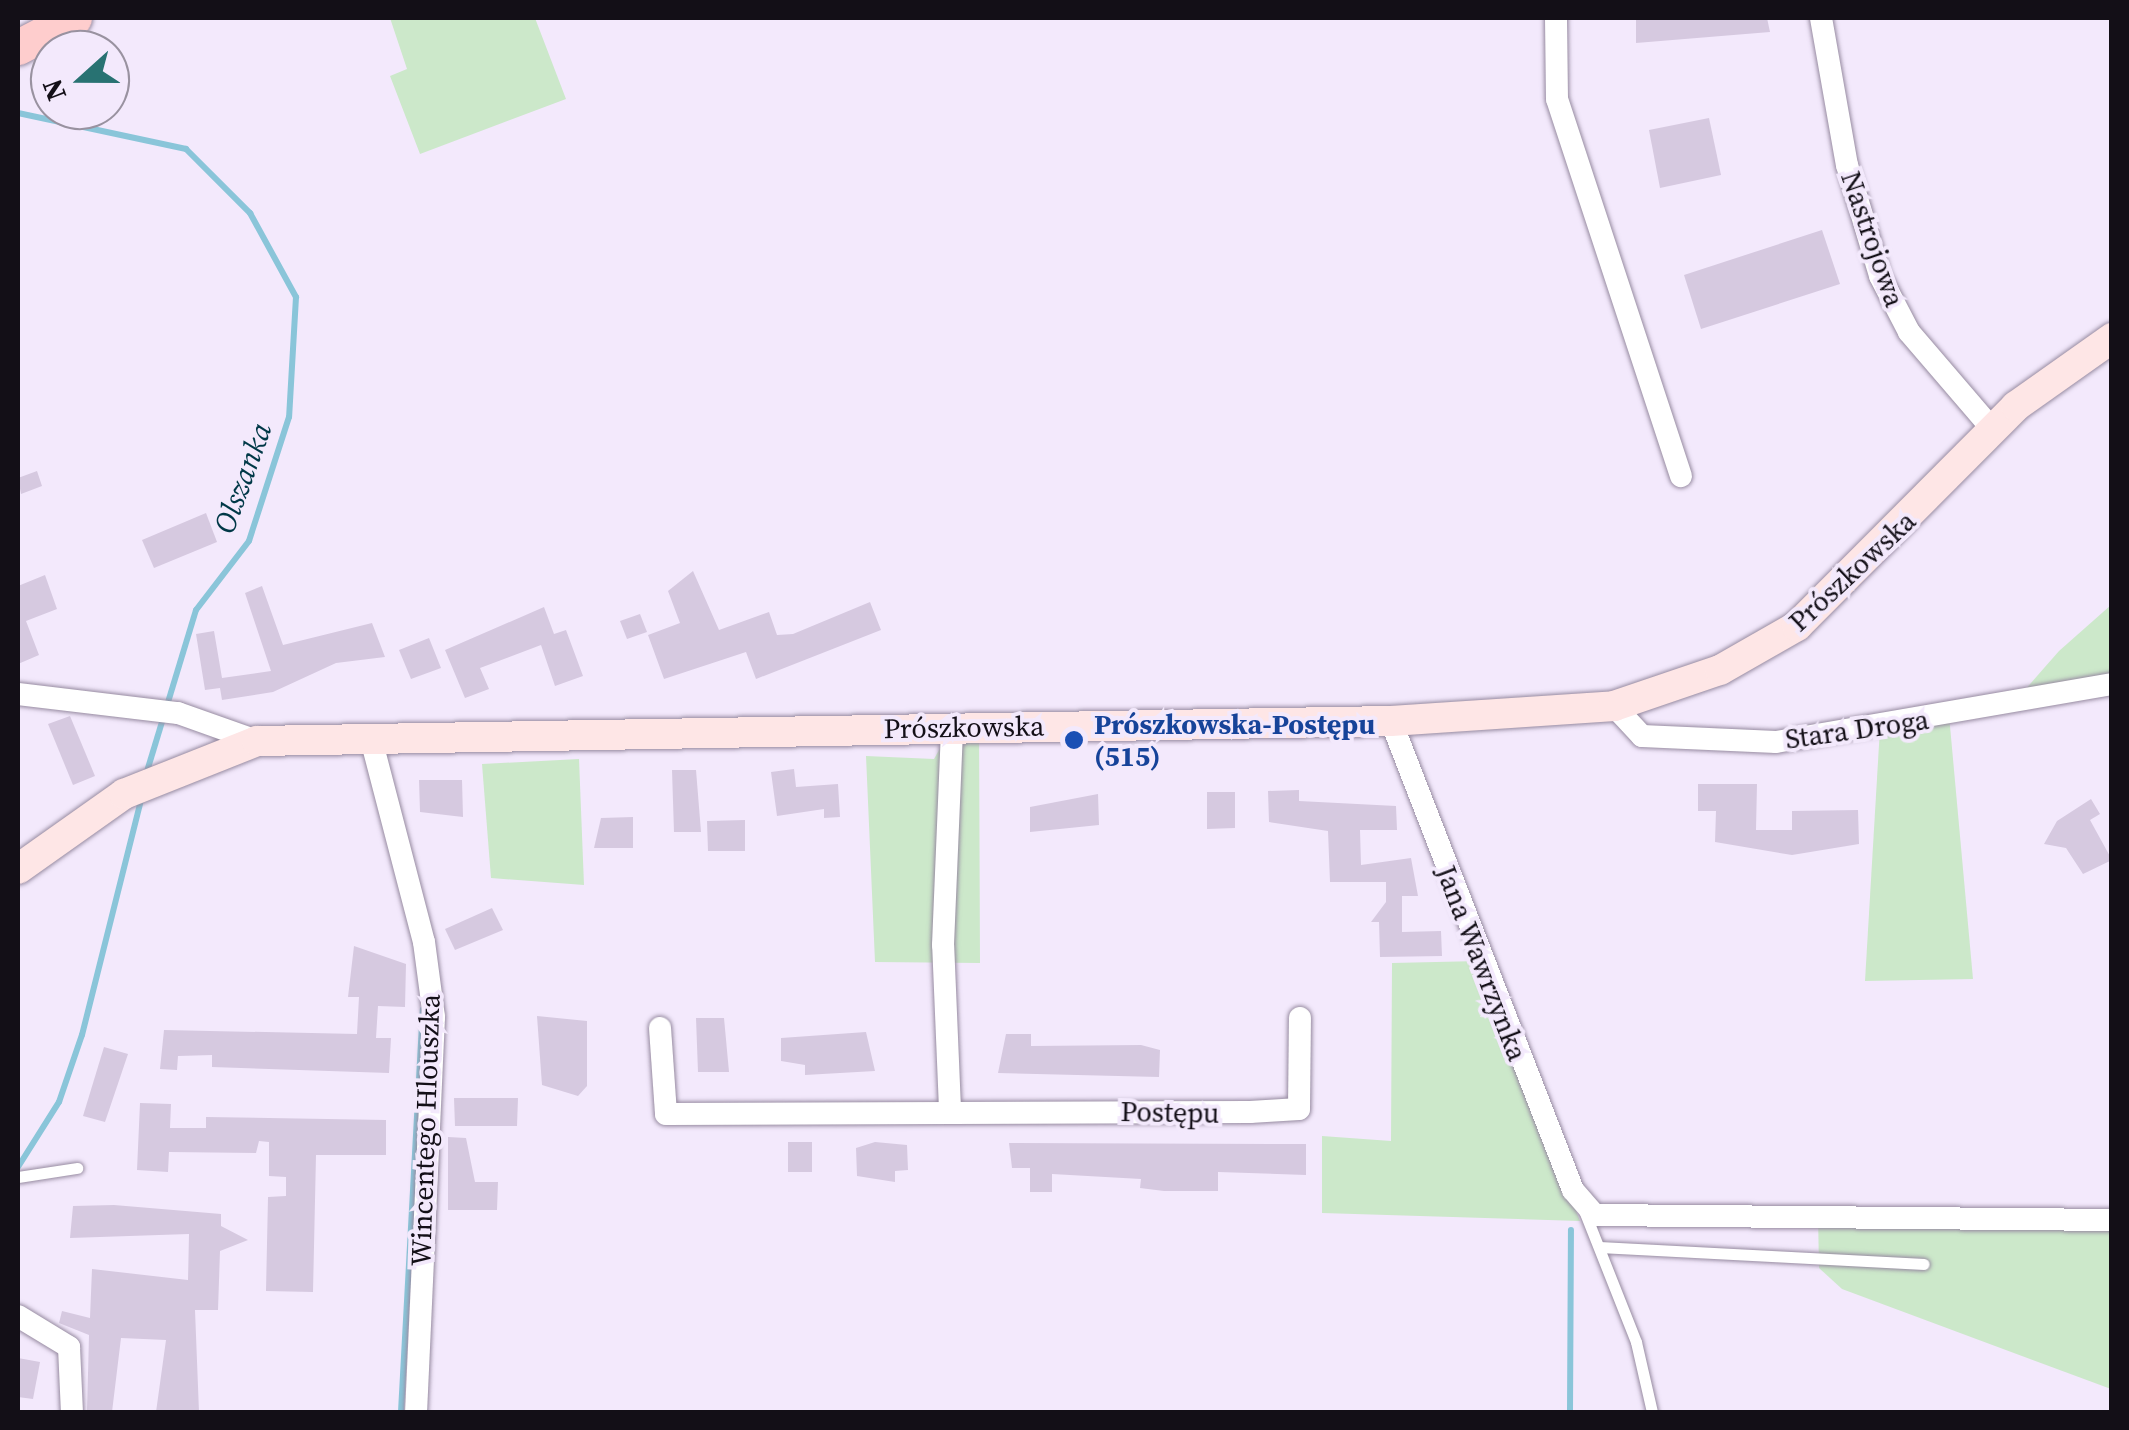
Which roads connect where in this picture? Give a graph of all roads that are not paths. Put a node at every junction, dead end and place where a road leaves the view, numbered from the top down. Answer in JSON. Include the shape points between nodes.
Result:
{"nodes":[{"id":1,"x":74,"y":18,"type":"edge"},
{"id":2,"x":1556,"y":18,"type":"edge"},
{"id":3,"x":1821,"y":18,"type":"edge"},
{"id":4,"x":20,"y":41,"type":"edge"},
{"id":5,"x":2112,"y":338,"type":"edge"},
{"id":6,"x":1992,"y":429,"type":"junction"},
{"id":7,"x":1681,"y":476,"type":"dead end"},
{"id":8,"x":2112,"y":684,"type":"edge"},
{"id":9,"x":18,"y":694,"type":"edge"},
{"id":10,"x":1614,"y":706,"type":"junction"},
{"id":11,"x":1391,"y":721,"type":"junction"},
{"id":12,"x":952,"y":728,"type":"junction"},
{"id":13,"x":370,"y":735,"type":"junction"},
{"id":14,"x":257,"y":741,"type":"junction"},
{"id":15,"x":18,"y":869,"type":"edge"},
{"id":16,"x":1300,"y":1018,"type":"dead end"},
{"id":17,"x":660,"y":1028,"type":"dead end"},
{"id":18,"x":950,"y":1109,"type":"junction"},
{"id":19,"x":77,"y":1168,"type":"dead end"},
{"id":20,"x":23,"y":1176,"type":"edge"},
{"id":21,"x":1580,"y":1202,"type":"junction"},
{"id":22,"x":2112,"y":1220,"type":"edge"},
{"id":23,"x":1600,"y":1247,"type":"junction"},
{"id":24,"x":1924,"y":1264,"type":"dead end"},
{"id":25,"x":18,"y":1316,"type":"edge"},
{"id":26,"x":72,"y":1412,"type":"edge"},
{"id":27,"x":416,"y":1412,"type":"edge"},
{"id":28,"x":1652,"y":1412,"type":"edge"}],
"edges":[{"from":1,"to":4,"type":"main road"},
{"from":2,"to":7,"type":"street","via":[[1558,99]]},
{"from":3,"to":6,"type":"street","name":"Nastrojowa","via":[[1847,166],[1880,276],[1909,332]]},
{"from":5,"to":6,"type":"main road","name":"Prószkowska"},
{"from":6,"to":10,"type":"main road","name":"Prószkowska","via":[[1796,626],[1720,670]]},
{"from":8,"to":10,"type":"street","name":"Stara Droga","via":[[1776,742],[1642,736]]},
{"from":9,"to":14,"type":"street","via":[[178,712]]},
{"from":10,"to":11,"type":"main road","name":"Prószkowska"},
{"from":11,"to":12,"type":"main road","name":"Prószkowska"},
{"from":11,"to":21,"type":"street","name":"Jana Wawrzynka"},
{"from":12,"to":13,"type":"main road","name":"Prószkowska"},
{"from":12,"to":18,"type":"street","via":[[943,945]]},
{"from":13,"to":14,"type":"main road","name":"Prószkowska"},
{"from":13,"to":27,"type":"street","name":"Wincentego Hlouszka","via":[[424,942],[434,1017]]},
{"from":14,"to":15,"type":"main road","name":"Prószkowska","via":[[151,781]]},
{"from":16,"to":18,"type":"street","name":"Postępu","via":[[1299,1110]]},
{"from":17,"to":18,"type":"street","name":"Postępu","via":[[666,1114]]},
{"from":19,"to":20,"type":"lane"},
{"from":21,"to":22,"type":"street","via":[[1595,1215]]},
{"from":21,"to":23,"type":"lane"},
{"from":23,"to":24,"type":"lane"},
{"from":23,"to":28,"type":"lane"},
{"from":25,"to":26,"type":"street","via":[[69,1347],[77,1370]]}]}
